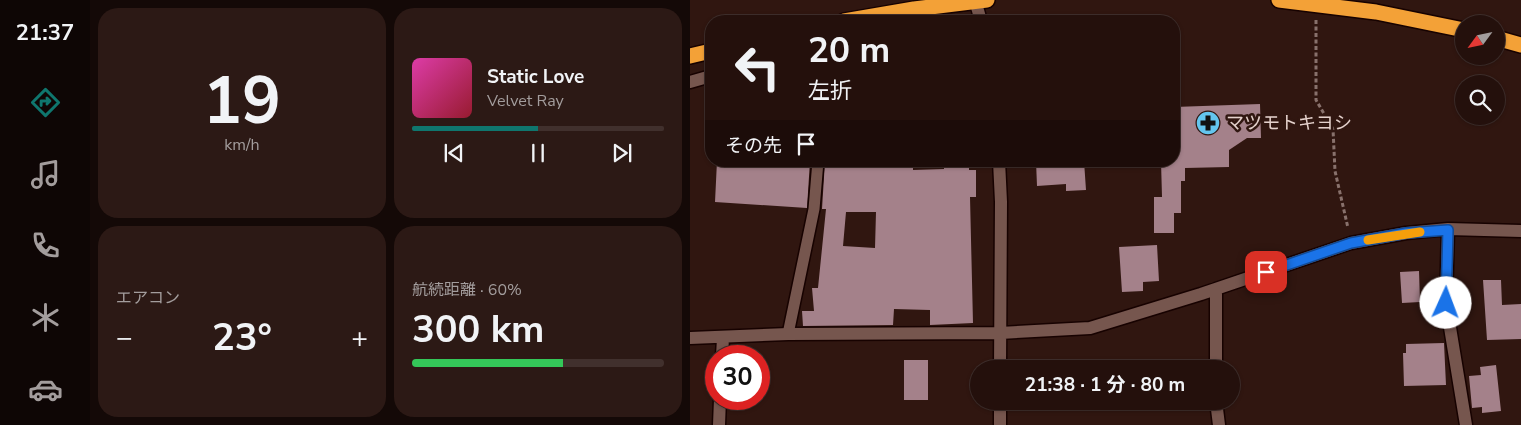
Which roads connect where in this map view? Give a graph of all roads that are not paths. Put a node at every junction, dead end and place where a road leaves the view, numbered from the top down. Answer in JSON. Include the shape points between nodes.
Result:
{"nodes":[{"id":1,"x":979,"y":0,"type":"edge"},
{"id":2,"x":1280,"y":0,"type":"edge"},
{"id":3,"x":876,"y":15,"type":"edge"},
{"id":4,"x":980,"y":15,"type":"edge"},
{"id":5,"x":1455,"y":28,"type":"edge"},
{"id":6,"x":1505,"y":41,"type":"edge"},
{"id":7,"x":1521,"y":45,"type":"edge"},
{"id":8,"x":705,"y":52,"type":"edge"},
{"id":9,"x":690,"y":56,"type":"edge"},
{"id":10,"x":705,"y":78,"type":"edge"},
{"id":11,"x":690,"y":82,"type":"edge"},
{"id":12,"x":817,"y":167,"type":"edge"},
{"id":13,"x":999,"y":167,"type":"edge"},
{"id":14,"x":1448,"y":230,"type":"junction"},
{"id":15,"x":1521,"y":231,"type":"edge"},
{"id":16,"x":1216,"y":289,"type":"junction"},
{"id":17,"x":1000,"y":333,"type":"junction"},
{"id":18,"x":788,"y":334,"type":"junction"},
{"id":19,"x":690,"y":338,"type":"edge"},
{"id":20,"x":722,"y":338,"type":"junction"},
{"id":21,"x":722,"y":345,"type":"edge"},
{"id":22,"x":1000,"y":360,"type":"edge"},
{"id":23,"x":1216,"y":360,"type":"edge"},
{"id":24,"x":720,"y":410,"type":"edge"},
{"id":25,"x":1000,"y":410,"type":"edge"},
{"id":26,"x":1217,"y":410,"type":"edge"},
{"id":27,"x":719,"y":425,"type":"edge"},
{"id":28,"x":1000,"y":425,"type":"edge"},
{"id":29,"x":1219,"y":425,"type":"edge"},
{"id":30,"x":1466,"y":425,"type":"edge"}],
"edges":[{"from":1,"to":3,"type":"highway"},
{"from":1,"to":4,"type":"street"},
{"from":2,"to":5,"type":"highway","via":[[1376,12]]},
{"from":6,"to":7,"type":"highway"},
{"from":8,"to":9,"type":"highway"},
{"from":10,"to":11,"type":"street"},
{"from":12,"to":18,"type":"lane","via":[[814,208]]},
{"from":13,"to":17,"type":"street"},
{"from":14,"to":15,"type":"street"},
{"from":14,"to":16,"type":"street","via":[[1406,233],[1351,243]]},
{"from":14,"to":30,"type":"street","via":[[1446,303]]},
{"from":16,"to":17,"type":"street","via":[[1090,328]]},
{"from":16,"to":23,"type":"street"},
{"from":17,"to":18,"type":"street"},
{"from":17,"to":22,"type":"street"},
{"from":18,"to":20,"type":"street"},
{"from":19,"to":20,"type":"street"},
{"from":20,"to":21,"type":"street"},
{"from":24,"to":27,"type":"street"},
{"from":25,"to":28,"type":"street"},
{"from":26,"to":29,"type":"street"}]}
